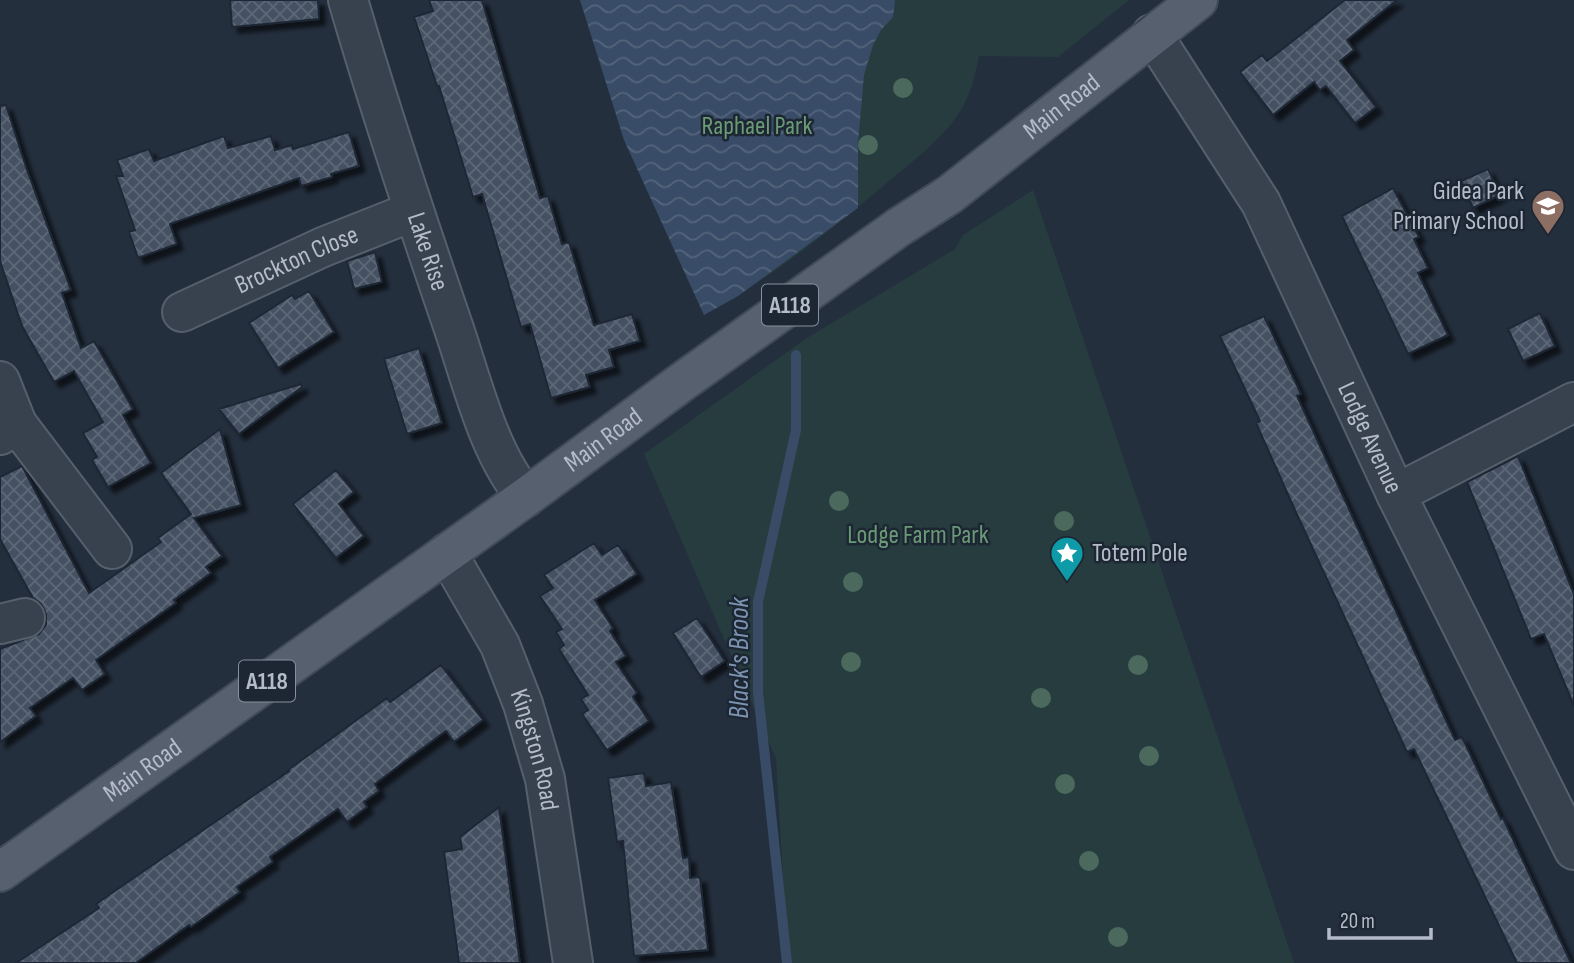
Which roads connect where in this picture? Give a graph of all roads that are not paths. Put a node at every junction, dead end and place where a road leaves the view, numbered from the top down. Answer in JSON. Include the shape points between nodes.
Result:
{"nodes":[{"id":1,"x":348,"y":0,"type":"edge"},
{"id":2,"x":1198,"y":0,"type":"edge"},
{"id":3,"x":1153,"y":34,"type":"junction"},
{"id":4,"x":414,"y":211,"type":"junction"},
{"id":5,"x":182,"y":312,"type":"dead end"},
{"id":6,"x":0,"y":381,"type":"edge"},
{"id":7,"x":1574,"y":402,"type":"edge"},
{"id":8,"x":8,"y":430,"type":"edge"},
{"id":9,"x":1396,"y":494,"type":"junction"},
{"id":10,"x":526,"y":497,"type":"junction"},
{"id":11,"x":112,"y":549,"type":"dead end"},
{"id":12,"x":447,"y":553,"type":"junction"},
{"id":13,"x":1574,"y":850,"type":"edge"},
{"id":14,"x":0,"y":872,"type":"edge"},
{"id":15,"x":573,"y":963,"type":"edge"}],
"edges":[{"from":1,"to":4,"type":"street","name":"Lake Rise"},
{"from":2,"to":3,"type":"main road","name":"Main Road","number":"A118"},
{"from":3,"to":9,"type":"street","name":"Lodge Avenue","via":[[1261,203]]},
{"from":3,"to":10,"type":"main road","name":"Main Road","number":"A118","via":[[948,195]]},
{"from":4,"to":5,"type":"street","name":"Brockton Close"},
{"from":4,"to":10,"type":"street","name":"Lake Rise","via":[[488,427],[511,480]]},
{"from":6,"to":8,"type":"street"},
{"from":7,"to":9,"type":"street"},
{"from":8,"to":11,"type":"street"},
{"from":9,"to":13,"type":"street","name":"Lodge Avenue"},
{"from":10,"to":12,"type":"main road","name":"Main Road","number":"A118"},
{"from":12,"to":14,"type":"main road","name":"Main Road","number":"A118"},
{"from":12,"to":15,"type":"street","name":"Kingston Road","via":[[500,645],[523,704],[544,779]]}]}
